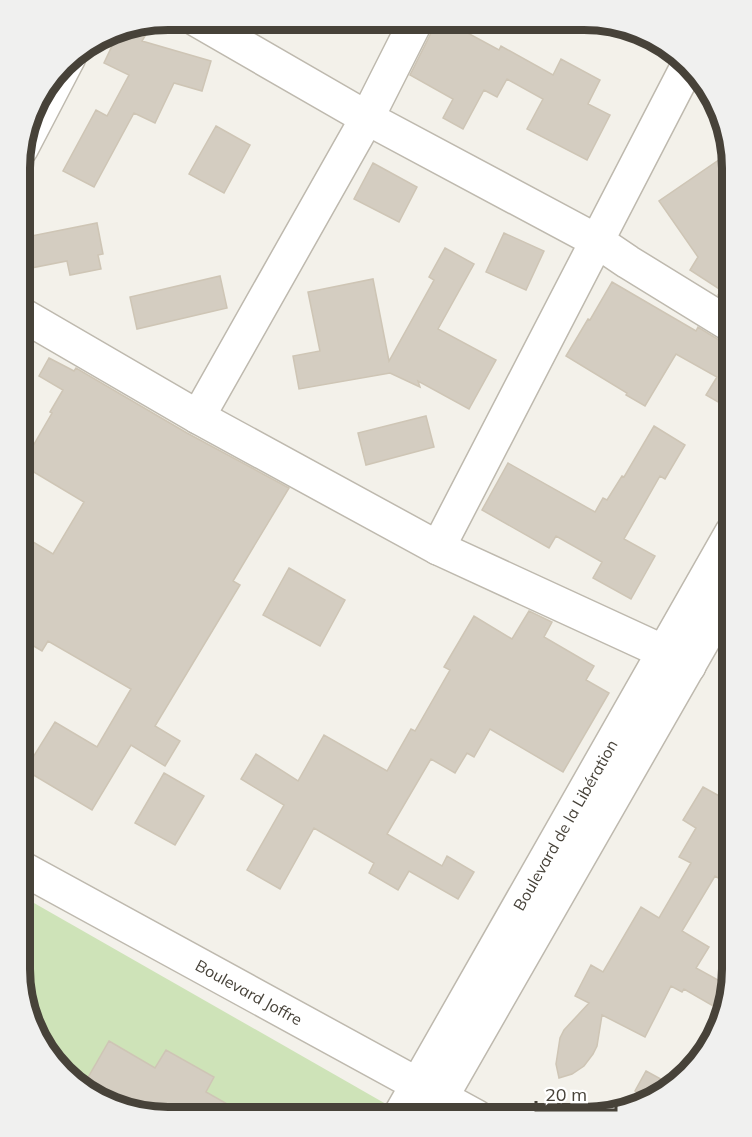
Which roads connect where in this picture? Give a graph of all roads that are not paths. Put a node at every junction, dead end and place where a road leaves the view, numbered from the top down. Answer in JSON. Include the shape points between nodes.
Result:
{"nodes":[{"id":1,"x":214,"y":30,"type":"edge"},
{"id":2,"x":411,"y":30,"type":"edge"},
{"id":3,"x":684,"y":74,"type":"edge"},
{"id":4,"x":367,"y":118,"type":"junction"},
{"id":5,"x":597,"y":241,"type":"junction"},
{"id":6,"x":30,"y":319,"type":"edge"},
{"id":7,"x":722,"y":320,"type":"edge"},
{"id":8,"x":198,"y":417,"type":"junction"},
{"id":9,"x":438,"y":548,"type":"junction"},
{"id":10,"x":722,"y":555,"type":"edge"},
{"id":11,"x":722,"y":602,"type":"edge"},
{"id":12,"x":676,"y":659,"type":"junction"},
{"id":13,"x":30,"y":873,"type":"edge"},
{"id":14,"x":429,"y":1100,"type":"edge"},
{"id":15,"x":449,"y":1107,"type":"edge"}],
"edges":[{"from":1,"to":4,"type":"street"},
{"from":2,"to":4,"type":"street"},
{"from":3,"to":5,"type":"street"},
{"from":4,"to":5,"type":"street"},
{"from":4,"to":8,"type":"street"},
{"from":5,"to":7,"type":"street"},
{"from":5,"to":9,"type":"street"},
{"from":6,"to":8,"type":"street"},
{"from":8,"to":9,"type":"street"},
{"from":9,"to":12,"type":"street"},
{"from":10,"to":12,"type":"street","name":"Boulevard de la Libération"},
{"from":11,"to":12,"type":"street","name":"Boulevard de la Libération"},
{"from":12,"to":14,"type":"street","name":"Boulevard de la Libération"},
{"from":13,"to":14,"type":"street","name":"Boulevard Joffre"},
{"from":14,"to":15,"type":"street","name":"Boulevard Joffre"}]}
